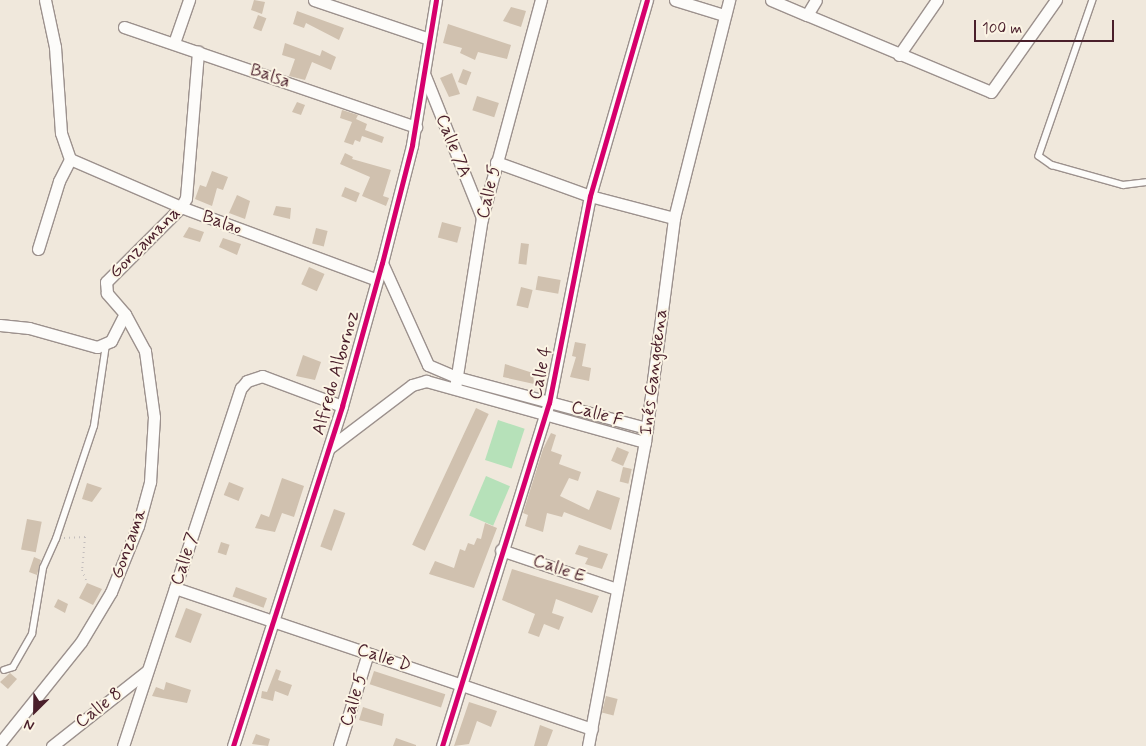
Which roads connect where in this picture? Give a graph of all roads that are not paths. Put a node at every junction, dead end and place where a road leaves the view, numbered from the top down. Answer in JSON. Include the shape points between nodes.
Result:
{"nodes":[{"id":1,"x":45,"y":0,"type":"edge"},
{"id":2,"x":189,"y":0,"type":"edge"},
{"id":3,"x":314,"y":0,"type":"edge"},
{"id":4,"x":436,"y":0,"type":"edge"},
{"id":5,"x":541,"y":0,"type":"edge"},
{"id":6,"x":647,"y":0,"type":"edge"},
{"id":7,"x":675,"y":0,"type":"edge"},
{"id":8,"x":729,"y":0,"type":"edge"},
{"id":9,"x":771,"y":0,"type":"edge"},
{"id":10,"x":816,"y":0,"type":"edge"},
{"id":11,"x":937,"y":0,"type":"edge"},
{"id":12,"x":1056,"y":0,"type":"edge"},
{"id":13,"x":1093,"y":0,"type":"edge"},
{"id":14,"x":724,"y":15,"type":"junction"},
{"id":15,"x":807,"y":16,"type":"junction"},
{"id":16,"x":124,"y":27,"type":"dead end"},
{"id":17,"x":429,"y":40,"type":"junction"},
{"id":18,"x":174,"y":43,"type":"junction"},
{"id":19,"x":198,"y":51,"type":"junction"},
{"id":20,"x":899,"y":55,"type":"junction"},
{"id":21,"x":424,"y":74,"type":"junction"},
{"id":22,"x":416,"y":127,"type":"junction"},
{"id":23,"x":70,"y":159,"type":"junction"},
{"id":24,"x":496,"y":162,"type":"junction"},
{"id":25,"x":1146,"y":182,"type":"edge"},
{"id":26,"x":590,"y":196,"type":"junction"},
{"id":27,"x":181,"y":208,"type":"junction"},
{"id":28,"x":482,"y":218,"type":"junction"},
{"id":29,"x":674,"y":218,"type":"junction"},
{"id":30,"x":38,"y":248,"type":"dead end"},
{"id":31,"x":382,"y":263,"type":"junction"},
{"id":32,"x":377,"y":280,"type":"junction"},
{"id":33,"x":125,"y":314,"type":"junction"},
{"id":34,"x":0,"y":325,"type":"edge"},
{"id":35,"x":106,"y":345,"type":"junction"},
{"id":36,"x":456,"y":382,"type":"junction"},
{"id":37,"x":342,"y":406,"type":"junction"},
{"id":38,"x":548,"y":409,"type":"junction"},
{"id":39,"x":647,"y":428,"type":"junction"},
{"id":40,"x":645,"y":442,"type":"junction"},
{"id":41,"x":328,"y":448,"type":"junction"},
{"id":42,"x":501,"y":550,"type":"junction"},
{"id":43,"x":175,"y":588,"type":"junction"},
{"id":44,"x":617,"y":589,"type":"junction"},
{"id":45,"x":272,"y":622,"type":"junction"},
{"id":46,"x":368,"y":653,"type":"junction"},
{"id":47,"x":4,"y":670,"type":"dead end"},
{"id":48,"x":147,"y":671,"type":"junction"},
{"id":49,"x":460,"y":685,"type":"junction"},
{"id":50,"x":592,"y":729,"type":"junction"},
{"id":51,"x":0,"y":743,"type":"edge"},
{"id":52,"x":52,"y":746,"type":"edge"},
{"id":53,"x":123,"y":746,"type":"edge"},
{"id":54,"x":233,"y":746,"type":"edge"},
{"id":55,"x":339,"y":746,"type":"edge"},
{"id":56,"x":442,"y":746,"type":"edge"},
{"id":57,"x":588,"y":746,"type":"edge"}],
"edges":[{"from":1,"to":23,"type":"street","via":[[55,47],[61,133]]},
{"from":2,"to":18,"type":"street"},
{"from":3,"to":17,"type":"street"},
{"from":4,"to":17,"type":"street","name":"Alfredo Albornoz"},
{"from":5,"to":24,"type":"street","name":"Calle 5"},
{"from":6,"to":26,"type":"street","name":"Calle 4"},
{"from":7,"to":14,"type":"street"},
{"from":8,"to":14,"type":"street","name":"Inés Gangotena"},
{"from":9,"to":15,"type":"street"},
{"from":10,"to":15,"type":"street"},
{"from":11,"to":20,"type":"street"},
{"from":12,"to":20,"type":"street","via":[[990,92]]},
{"from":13,"to":25,"type":"lane","via":[[1039,156],[1052,165],[1124,186]]},
{"from":14,"to":29,"type":"street","name":"Inés Gangotena"},
{"from":15,"to":20,"type":"street"},
{"from":16,"to":18,"type":"street","name":"Balsa"},
{"from":17,"to":21,"type":"street","name":"Alfredo Albornoz"},
{"from":18,"to":19,"type":"street","name":"Balsa"},
{"from":19,"to":22,"type":"street","name":"Balsa"},
{"from":19,"to":27,"type":"street","name":"Gonzamana","via":[[188,192]]},
{"from":21,"to":22,"type":"street","name":"Alfredo Albornoz"},
{"from":21,"to":28,"type":"street","name":"Calle 7A"},
{"from":22,"to":31,"type":"street","name":"Alfredo Albornoz"},
{"from":23,"to":27,"type":"street","name":"Balao"},
{"from":23,"to":30,"type":"street","via":[[59,181]]},
{"from":24,"to":26,"type":"street"},
{"from":24,"to":28,"type":"street","name":"Calle 5"},
{"from":26,"to":29,"type":"street"},
{"from":26,"to":38,"type":"street","name":"Calle 4"},
{"from":27,"to":32,"type":"street","name":"Balao"},
{"from":27,"to":33,"type":"street","name":"Gonzamana","via":[[106,282],[107,293]]},
{"from":28,"to":36,"type":"street","name":"Calle 5"},
{"from":29,"to":39,"type":"street","name":"Inés Gangotena"},
{"from":31,"to":32,"type":"street","name":"Alfredo Albornoz"},
{"from":31,"to":36,"type":"street","name":"Calle F","via":[[424,360]]},
{"from":32,"to":37,"type":"street","name":"Alfredo Albornoz"},
{"from":33,"to":35,"type":"street"},
{"from":33,"to":51,"type":"street","name":"Gonzama","via":[[145,351],[154,417],[150,482],[138,526],[111,592],[90,628],[34,704]]},
{"from":34,"to":35,"type":"street","via":[[29,328],[91,346]]},
{"from":35,"to":47,"type":"lane","via":[[94,426],[43,568],[32,634],[13,667]]},
{"from":36,"to":38,"type":"street","name":"Calle F"},
{"from":36,"to":41,"type":"street","name":"Calle F","via":[[419,382]]},
{"from":37,"to":41,"type":"street","name":"Alfredo Albornoz"},
{"from":37,"to":43,"type":"street","name":"Calle 7","via":[[271,378],[254,376],[247,381],[238,397]]},
{"from":38,"to":39,"type":"street","name":"Calle F"},
{"from":38,"to":40,"type":"street","name":"Calle F"},
{"from":38,"to":42,"type":"street","name":"Calle 4"},
{"from":39,"to":40,"type":"street","name":"Inés Gangotena"},
{"from":40,"to":44,"type":"street","name":"Inés Gangotena"},
{"from":41,"to":45,"type":"street","name":"Alfredo Albornoz"},
{"from":42,"to":44,"type":"street","name":"Calle E"},
{"from":42,"to":49,"type":"street","name":"Calle 4"},
{"from":43,"to":45,"type":"street","name":"Calle D"},
{"from":43,"to":48,"type":"street","name":"Calle 7"},
{"from":44,"to":50,"type":"street","name":"Inés Gangotena"},
{"from":45,"to":46,"type":"street","name":"Calle D"},
{"from":45,"to":54,"type":"street","name":"Alfredo Albornoz"},
{"from":46,"to":49,"type":"street","name":"Calle D"},
{"from":46,"to":55,"type":"street","name":"Calle 5"},
{"from":48,"to":52,"type":"street","name":"Calle 8"},
{"from":48,"to":53,"type":"street","name":"Calle 7"},
{"from":49,"to":50,"type":"street","name":"Calle D"},
{"from":49,"to":56,"type":"street","name":"Calle 4"},
{"from":50,"to":57,"type":"street","name":"Inés Gangotena"}]}
